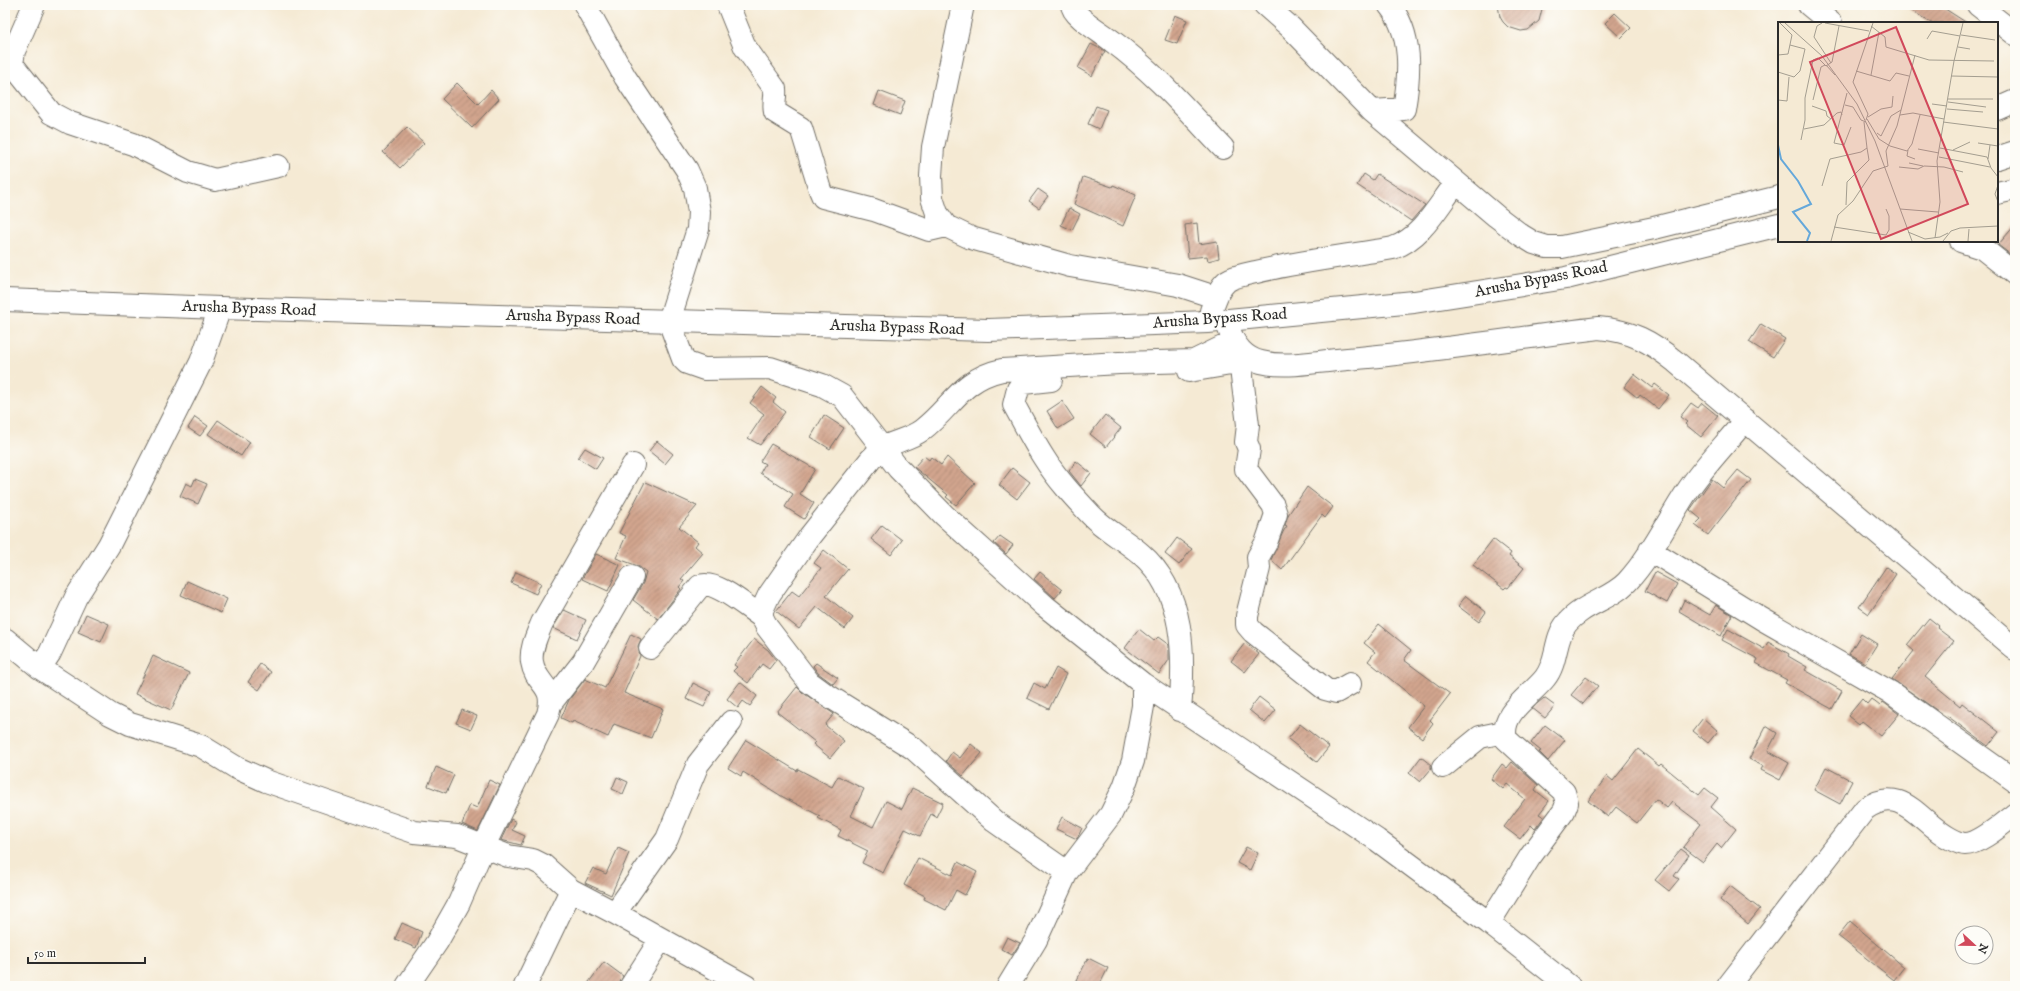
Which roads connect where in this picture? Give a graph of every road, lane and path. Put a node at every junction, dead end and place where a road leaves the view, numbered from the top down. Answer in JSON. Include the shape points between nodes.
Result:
{"nodes":[{"id":1,"x":34,"y":5,"type":"edge"},
{"id":2,"x":585,"y":5,"type":"edge"},
{"id":3,"x":728,"y":5,"type":"edge"},
{"id":4,"x":963,"y":5,"type":"edge"},
{"id":5,"x":1072,"y":5,"type":"edge"},
{"id":6,"x":1265,"y":5,"type":"edge"},
{"id":7,"x":1389,"y":5,"type":"edge"},
{"id":8,"x":1809,"y":5,"type":"edge"},
{"id":9,"x":1978,"y":5,"type":"edge"},
{"id":10,"x":1830,"y":22,"type":"edge"},
{"id":11,"x":2015,"y":34,"type":"edge"},
{"id":12,"x":5,"y":79,"type":"edge"},
{"id":13,"x":30,"y":84,"type":"junction"},
{"id":14,"x":2015,"y":101,"type":"edge"},
{"id":15,"x":1998,"y":109,"type":"edge"},
{"id":16,"x":1372,"y":111,"type":"junction"},
{"id":17,"x":1223,"y":148,"type":"dead end"},
{"id":18,"x":2015,"y":152,"type":"edge"},
{"id":19,"x":1998,"y":158,"type":"edge"},
{"id":20,"x":278,"y":166,"type":"dead end"},
{"id":21,"x":1456,"y":183,"type":"junction"},
{"id":22,"x":2015,"y":189,"type":"edge"},
{"id":23,"x":1998,"y":193,"type":"edge"},
{"id":24,"x":1778,"y":197,"type":"edge"},
{"id":25,"x":1778,"y":225,"type":"edge"},
{"id":26,"x":946,"y":226,"type":"junction"},
{"id":27,"x":1964,"y":242,"type":"edge"},
{"id":28,"x":2015,"y":274,"type":"edge"},
{"id":29,"x":1215,"y":297,"type":"junction"},
{"id":30,"x":5,"y":300,"type":"edge"},
{"id":31,"x":220,"y":308,"type":"junction"},
{"id":32,"x":669,"y":321,"type":"junction"},
{"id":33,"x":1217,"y":322,"type":"junction"},
{"id":34,"x":1240,"y":352,"type":"junction"},
{"id":35,"x":1745,"y":420,"type":"junction"},
{"id":36,"x":882,"y":448,"type":"junction"},
{"id":37,"x":632,"y":465,"type":"dead end"},
{"id":38,"x":1650,"y":550,"type":"junction"},
{"id":39,"x":632,"y":577,"type":"dead end"},
{"id":40,"x":762,"y":617,"type":"junction"},
{"id":41,"x":5,"y":639,"type":"edge"},
{"id":42,"x":650,"y":648,"type":"dead end"},
{"id":43,"x":2015,"y":649,"type":"edge"},
{"id":44,"x":40,"y":668,"type":"junction"},
{"id":45,"x":1143,"y":684,"type":"junction"},
{"id":46,"x":1350,"y":684,"type":"dead end"},
{"id":47,"x":551,"y":703,"type":"junction"},
{"id":48,"x":1180,"y":710,"type":"junction"},
{"id":49,"x":730,"y":722,"type":"dead end"},
{"id":50,"x":1504,"y":732,"type":"junction"},
{"id":51,"x":1443,"y":768,"type":"dead end"},
{"id":52,"x":2015,"y":781,"type":"edge"},
{"id":53,"x":2015,"y":814,"type":"edge"},
{"id":54,"x":483,"y":848,"type":"junction"},
{"id":55,"x":1067,"y":872,"type":"junction"},
{"id":56,"x":572,"y":890,"type":"junction"},
{"id":57,"x":615,"y":913,"type":"junction"},
{"id":58,"x":1489,"y":923,"type":"junction"},
{"id":59,"x":661,"y":939,"type":"junction"},
{"id":60,"x":407,"y":986,"type":"edge"},
{"id":61,"x":526,"y":986,"type":"edge"},
{"id":62,"x":631,"y":986,"type":"edge"},
{"id":63,"x":746,"y":986,"type":"edge"},
{"id":64,"x":1008,"y":986,"type":"edge"},
{"id":65,"x":1569,"y":986,"type":"edge"},
{"id":66,"x":1728,"y":986,"type":"edge"}],
"edges":[{"from":1,"to":13,"type":"street","via":[[14,51],[12,64]]},
{"from":2,"to":32,"type":"street","via":[[640,101],[687,170],[698,199],[698,229]]},
{"from":3,"to":26,"type":"street","via":[[745,47],[775,89],[775,112],[801,128],[823,197],[874,210],[929,230]]},
{"from":4,"to":26,"type":"street","via":[[933,147],[932,198],[937,213]]},
{"from":5,"to":17,"type":"street","via":[[1081,18],[1114,42],[1150,74]]},
{"from":6,"to":16,"type":"street"},
{"from":7,"to":16,"type":"street","via":[[1401,25],[1407,47],[1408,88],[1404,109]]},
{"from":8,"to":10,"type":"street"},
{"from":9,"to":11,"type":"street"},
{"from":12,"to":13,"type":"street"},
{"from":13,"to":20,"type":"street","via":[[51,113],[59,118],[133,144],[204,178],[216,180]]},
{"from":14,"to":15,"type":"street"},
{"from":16,"to":21,"type":"street"},
{"from":18,"to":19,"type":"street"},
{"from":21,"to":24,"type":"street","via":[[1521,235],[1547,247],[1562,247],[1646,229]]},
{"from":21,"to":29,"type":"street","via":[[1417,235],[1404,244],[1240,276],[1228,281]]},
{"from":22,"to":23,"type":"street"},
{"from":25,"to":33,"type":"street","name":"Arusha Bypass Road","via":[[1566,278],[1414,302]]},
{"from":26,"to":29,"type":"street","via":[[970,238],[1070,266],[1178,286]]},
{"from":27,"to":28,"type":"street","via":[[1982,248]]},
{"from":29,"to":33,"type":"street"},
{"from":30,"to":31,"type":"street","name":"Arusha Bypass Road"},
{"from":31,"to":32,"type":"street","name":"Arusha Bypass Road"},
{"from":31,"to":44,"type":"street","via":[[201,362],[113,538],[101,561],[76,597]]},
{"from":32,"to":33,"type":"street","name":"Arusha Bypass Road","via":[[988,330]]},
{"from":32,"to":36,"type":"street","via":[[679,352],[687,363],[715,370],[770,368],[833,390],[851,406]]},
{"from":33,"to":34,"type":"street"},
{"from":34,"to":35,"type":"street","via":[[1260,362],[1281,364],[1369,357],[1598,328],[1616,330],[1631,333],[1662,350]]},
{"from":34,"to":36,"type":"street","via":[[1194,361],[1002,370],[986,374],[961,390],[938,416],[921,430]]},
{"from":34,"to":46,"type":"street","via":[[1248,425],[1246,442],[1249,449],[1246,469],[1273,505],[1276,514],[1258,557],[1259,568],[1247,625],[1325,689],[1336,692]]},
{"from":34,"to":48,"type":"street","via":[[1207,369],[1136,376],[1031,380],[1023,383],[1015,396],[1014,405],[1044,459],[1092,516],[1141,554],[1158,570],[1167,586],[1177,616],[1183,652]]},
{"from":35,"to":38,"type":"street","via":[[1687,492]]},
{"from":35,"to":43,"type":"street"},
{"from":36,"to":40,"type":"street","via":[[810,536],[764,604]]},
{"from":36,"to":45,"type":"street","via":[[944,515],[992,561],[1044,606]]},
{"from":37,"to":47,"type":"street","via":[[542,623],[536,638],[532,652],[534,671],[550,695]]},
{"from":38,"to":50,"type":"street","via":[[1627,582],[1567,623],[1561,634],[1552,667],[1545,678],[1509,715]]},
{"from":38,"to":52,"type":"street","via":[[1762,619],[1890,692]]},
{"from":39,"to":47,"type":"street","via":[[583,662]]},
{"from":40,"to":42,"type":"street","via":[[716,586],[705,584],[700,586]]},
{"from":40,"to":55,"type":"street","via":[[771,633],[809,682],[914,749],[994,821]]},
{"from":41,"to":44,"type":"street"},
{"from":44,"to":54,"type":"street","via":[[110,714],[130,724],[201,746],[237,768],[266,781],[414,832],[457,836]]},
{"from":45,"to":48,"type":"street"},
{"from":45,"to":55,"type":"street","via":[[1143,706],[1133,762],[1124,787],[1111,814]]},
{"from":47,"to":54,"type":"street"},
{"from":48,"to":58,"type":"street","via":[[1377,840]]},
{"from":49,"to":57,"type":"street","via":[[698,764],[667,839]]},
{"from":50,"to":51,"type":"street","via":[[1480,737]]},
{"from":50,"to":58,"type":"street","via":[[1506,739],[1564,792],[1566,803],[1564,811],[1530,856]]},
{"from":53,"to":66,"type":"street","via":[[1979,840],[1965,844],[1945,836],[1906,804],[1886,799],[1876,801],[1865,809]]},
{"from":54,"to":56,"type":"street","via":[[543,864]]},
{"from":54,"to":60,"type":"street","via":[[449,921]]},
{"from":55,"to":64,"type":"street","via":[[1036,940]]},
{"from":56,"to":57,"type":"street"},
{"from":56,"to":61,"type":"street"},
{"from":57,"to":59,"type":"street"},
{"from":58,"to":65,"type":"street"},
{"from":59,"to":62,"type":"street"},
{"from":59,"to":63,"type":"street"}]}
